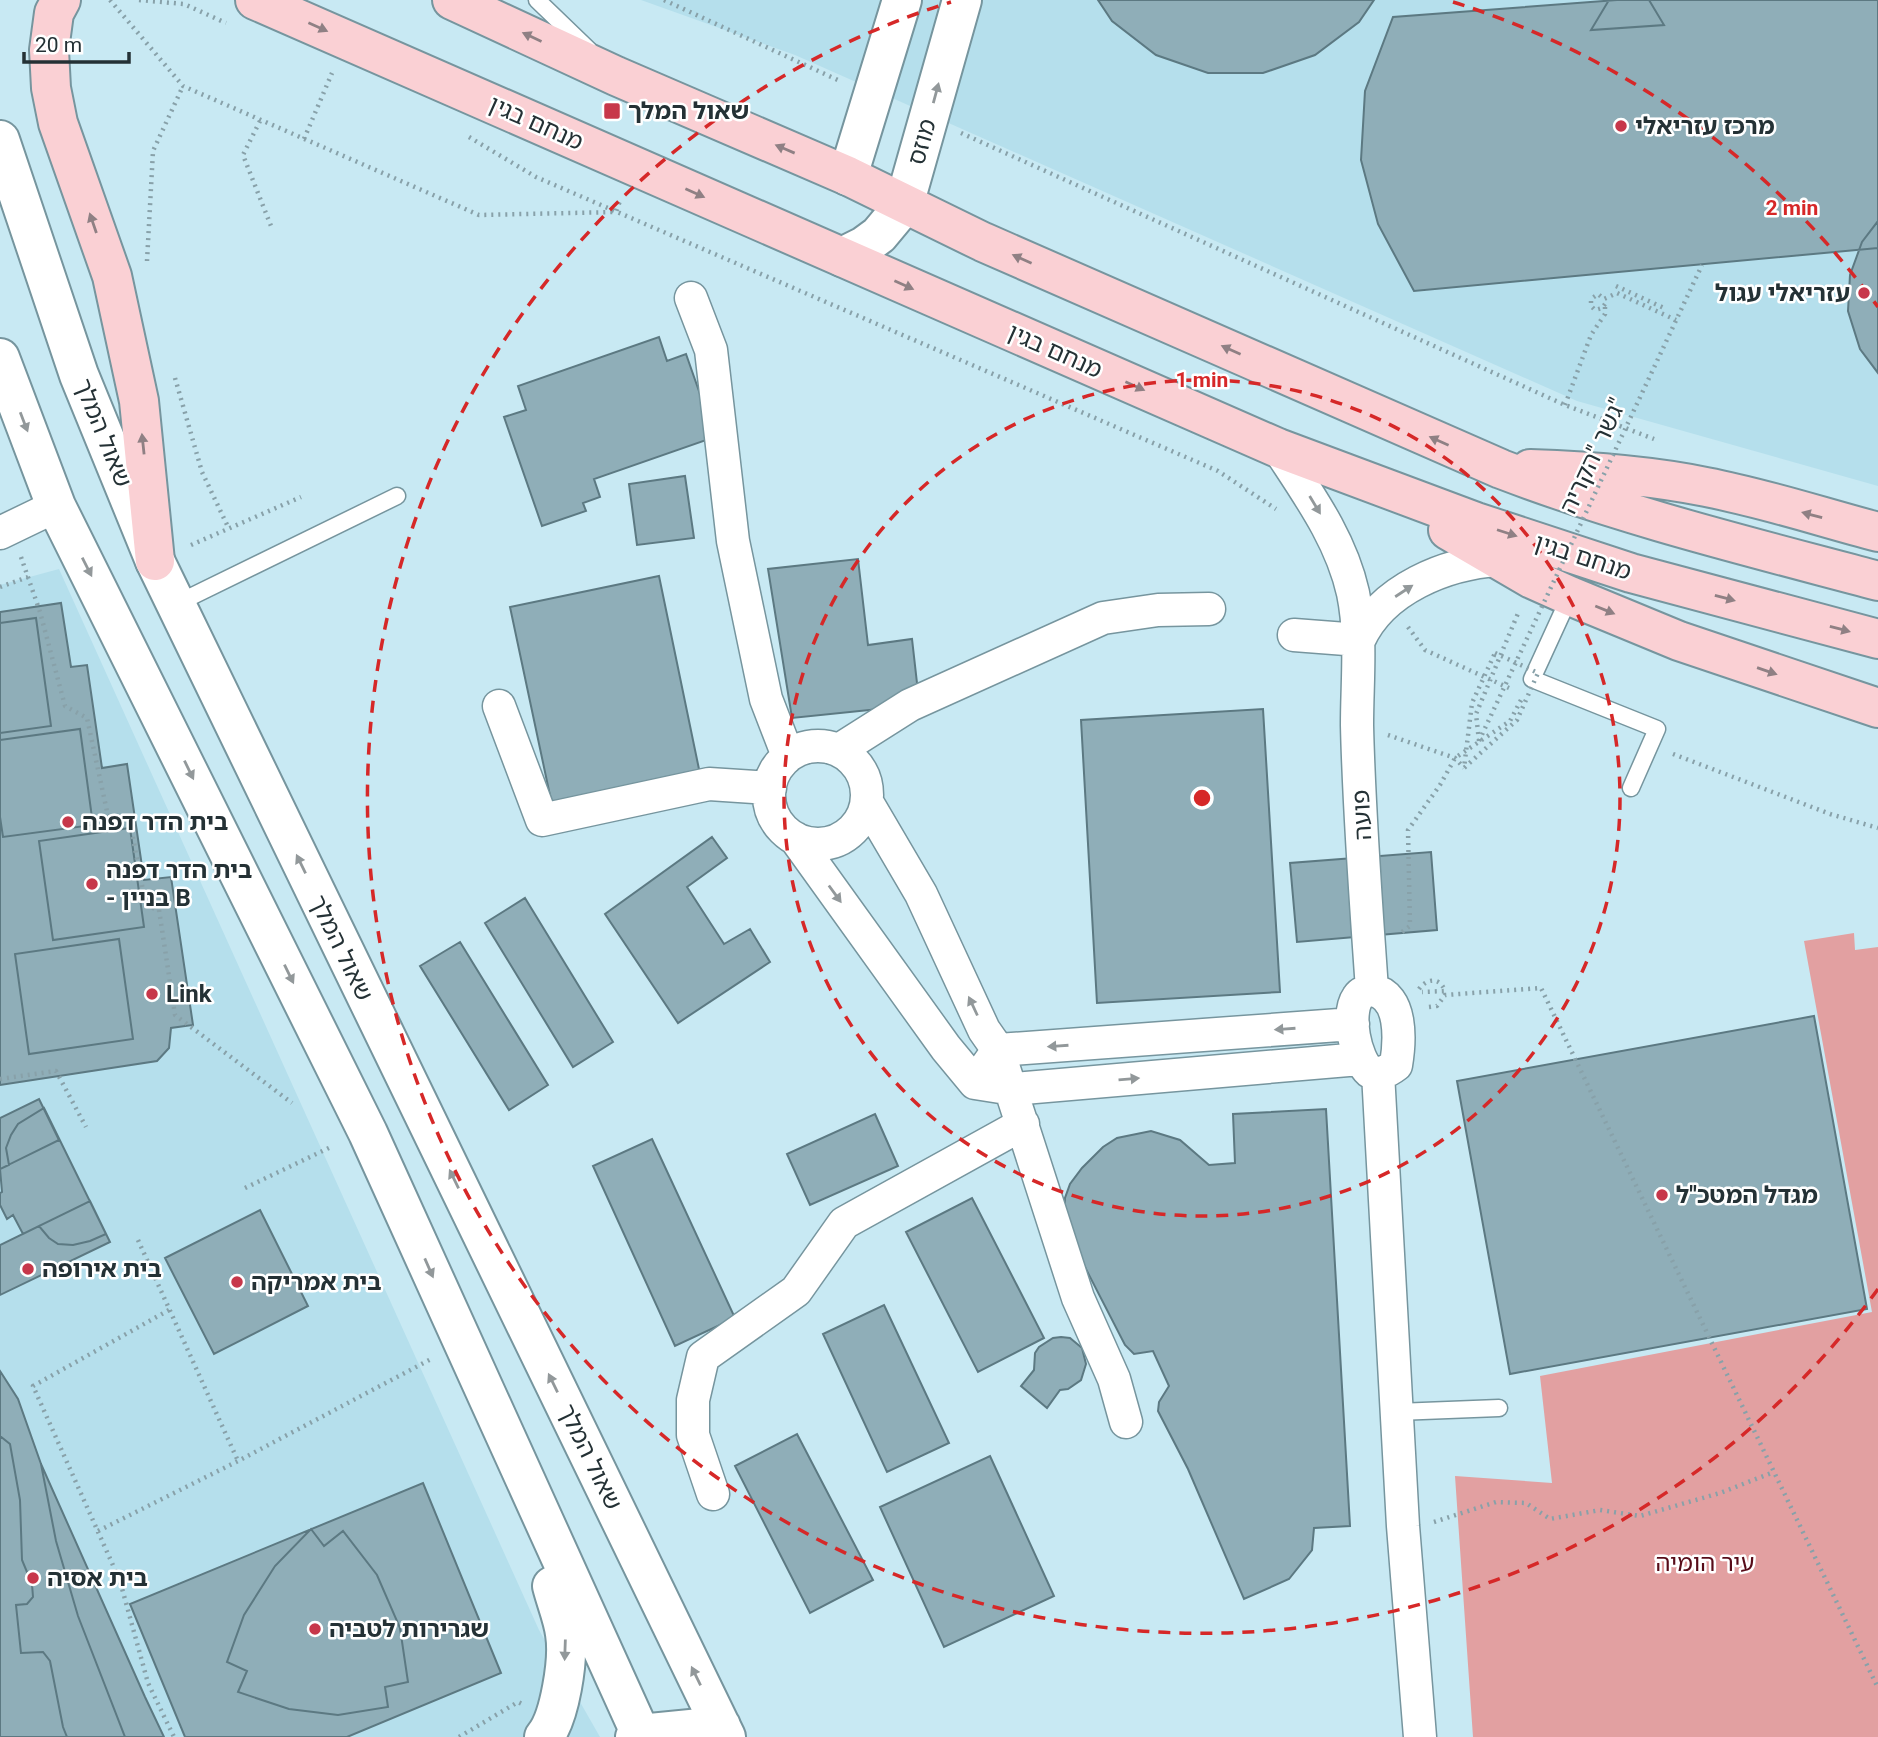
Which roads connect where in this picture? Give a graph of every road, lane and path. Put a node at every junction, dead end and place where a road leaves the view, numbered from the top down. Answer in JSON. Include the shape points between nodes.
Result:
{"nodes":[{"id":1,"x":61,"y":0,"type":"edge"},
{"id":2,"x":110,"y":0,"type":"edge"},
{"id":3,"x":139,"y":0,"type":"edge"},
{"id":4,"x":452,"y":0,"type":"edge"},
{"id":5,"x":537,"y":0,"type":"edge"},
{"id":6,"x":664,"y":0,"type":"edge"},
{"id":7,"x":902,"y":0,"type":"edge"},
{"id":8,"x":962,"y":0,"type":"edge"},
{"id":9,"x":244,"y":13,"type":"edge"},
{"id":10,"x":616,"y":76,"type":"junction"},
{"id":11,"x":344,"y":77,"type":"dead end"},
{"id":12,"x":183,"y":86,"type":"junction"},
{"id":13,"x":874,"y":96,"type":"junction"},
{"id":14,"x":929,"y":119,"type":"junction"},
{"id":15,"x":260,"y":120,"type":"junction"},
{"id":16,"x":462,"y":132,"type":"dead end"},
{"id":17,"x":304,"y":139,"type":"junction"},
{"id":18,"x":0,"y":140,"type":"edge"},
{"id":19,"x":632,"y":165,"type":"junction"},
{"id":20,"x":848,"y":177,"type":"junction"},
{"id":21,"x":904,"y":205,"type":"junction"},
{"id":22,"x":616,"y":212,"type":"junction"},
{"id":23,"x":271,"y":226,"type":"dead end"},
{"id":24,"x":842,"y":257,"type":"junction"},
{"id":25,"x":147,"y":262,"type":"dead end"},
{"id":26,"x":1702,"y":265,"type":"dead end"},
{"id":27,"x":1617,"y":289,"type":"junction"},
{"id":28,"x":691,"y":298,"type":"dead end"},
{"id":29,"x":1664,"y":308,"type":"dead end"},
{"id":30,"x":1676,"y":320,"type":"junction"},
{"id":31,"x":0,"y":358,"type":"edge"},
{"id":32,"x":173,"y":370,"type":"dead end"},
{"id":33,"x":1565,"y":405,"type":"junction"},
{"id":34,"x":1659,"y":441,"type":"dead end"},
{"id":35,"x":1278,"y":448,"type":"junction"},
{"id":36,"x":1501,"y":469,"type":"junction"},
{"id":37,"x":1374,"y":485,"type":"junction"},
{"id":38,"x":397,"y":496,"type":"dead end"},
{"id":39,"x":301,"y":497,"type":"dead end"},
{"id":40,"x":56,"y":506,"type":"junction"},
{"id":41,"x":1280,"y":513,"type":"dead end"},
{"id":42,"x":229,"y":529,"type":"junction"},
{"id":43,"x":1878,"y":532,"type":"edge"},
{"id":44,"x":0,"y":533,"type":"edge"},
{"id":45,"x":1499,"y":560,"type":"junction"},
{"id":46,"x":22,"y":561,"type":"dead end"},
{"id":47,"x":155,"y":561,"type":"junction"},
{"id":48,"x":28,"y":577,"type":"junction"},
{"id":49,"x":1532,"y":579,"type":"junction"},
{"id":50,"x":1878,"y":581,"type":"edge"},
{"id":51,"x":0,"y":587,"type":"edge"},
{"id":52,"x":1570,"y":596,"type":"junction"},
{"id":53,"x":176,"y":604,"type":"junction"},
{"id":54,"x":1209,"y":609,"type":"dead end"},
{"id":55,"x":1294,"y":635,"type":"dead end"},
{"id":56,"x":1878,"y":639,"type":"edge"},
{"id":57,"x":1359,"y":640,"type":"junction"},
{"id":58,"x":1516,"y":662,"type":"junction"},
{"id":59,"x":1532,"y":679,"type":"junction"},
{"id":60,"x":499,"y":706,"type":"dead end"},
{"id":61,"x":1878,"y":708,"type":"edge"},
{"id":62,"x":1357,"y":725,"type":"junction"},
{"id":63,"x":1479,"y":741,"type":"junction"},
{"id":64,"x":839,"y":750,"type":"junction"},
{"id":65,"x":788,"y":756,"type":"junction"},
{"id":66,"x":1455,"y":758,"type":"junction"},
{"id":67,"x":1464,"y":768,"type":"junction"},
{"id":68,"x":770,"y":788,"type":"junction"},
{"id":69,"x":1631,"y":788,"type":"dead end"},
{"id":70,"x":867,"y":802,"type":"junction"},
{"id":71,"x":795,"y":838,"type":"junction"},
{"id":72,"x":1409,"y":898,"type":"dead end"},
{"id":73,"x":1373,"y":990,"type":"junction"},
{"id":74,"x":1445,"y":991,"type":"dead end"},
{"id":75,"x":1419,"y":997,"type":"dead end"},
{"id":76,"x":1424,"y":1004,"type":"dead end"},
{"id":77,"x":1353,"y":1024,"type":"junction"},
{"id":78,"x":998,"y":1050,"type":"junction"},
{"id":79,"x":1369,"y":1066,"type":"junction"},
{"id":80,"x":0,"y":1079,"type":"edge"},
{"id":81,"x":975,"y":1083,"type":"junction"},
{"id":82,"x":1013,"y":1089,"type":"junction"},
{"id":83,"x":292,"y":1103,"type":"dead end"},
{"id":84,"x":1023,"y":1124,"type":"junction"},
{"id":85,"x":86,"y":1127,"type":"dead end"},
{"id":86,"x":368,"y":1133,"type":"junction"},
{"id":87,"x":245,"y":1188,"type":"dead end"},
{"id":88,"x":138,"y":1240,"type":"dead end"},
{"id":89,"x":169,"y":1310,"type":"junction"},
{"id":90,"x":416,"y":1367,"type":"dead end"},
{"id":91,"x":1499,"y":1408,"type":"dead end"},
{"id":92,"x":1397,"y":1412,"type":"junction"},
{"id":93,"x":1126,"y":1422,"type":"dead end"},
{"id":94,"x":236,"y":1452,"type":"dead end"},
{"id":95,"x":238,"y":1461,"type":"junction"},
{"id":96,"x":518,"y":1466,"type":"junction"},
{"id":97,"x":1774,"y":1472,"type":"junction"},
{"id":98,"x":713,"y":1494,"type":"dead end"},
{"id":99,"x":1403,"y":1526,"type":"junction"},
{"id":100,"x":98,"y":1531,"type":"junction"},
{"id":101,"x":1878,"y":1688,"type":"edge"},
{"id":102,"x":539,"y":1722,"type":"edge"},
{"id":103,"x":718,"y":1733,"type":"edge"},
{"id":104,"x":639,"y":1736,"type":"edge"},
{"id":105,"x":174,"y":1737,"type":"edge"},
{"id":106,"x":459,"y":1737,"type":"edge"},
{"id":107,"x":1420,"y":1737,"type":"edge"}],
"edges":[{"from":47,"to":1,"type":"main road","one_way":true,"via":[[139,401],[112,276],[58,122],[51,88],[48,50],[54,13]]},
{"from":2,"to":12,"type":"path"},
{"from":3,"to":9,"type":"path"},
{"from":10,"to":4,"type":"main road","one_way":true},
{"from":5,"to":10,"type":"lane"},
{"from":6,"to":13,"type":"path"},
{"from":7,"to":13,"type":"street"},
{"from":14,"to":8,"type":"street","name":"מוזס","one_way":true},
{"from":9,"to":19,"type":"main road","name":"מנחם בגין","one_way":true},
{"from":20,"to":10,"type":"main road","one_way":true},
{"from":11,"to":17,"type":"path","via":[[332,72]]},
{"from":12,"to":15,"type":"path"},
{"from":12,"to":25,"type":"path","via":[[153,152]]},
{"from":13,"to":20,"type":"street"},
{"from":14,"to":21,"type":"street","name":"מוזס"},
{"from":14,"to":33,"type":"path"},
{"from":15,"to":17,"type":"path"},
{"from":15,"to":23,"type":"path","via":[[243,155]]},
{"from":16,"to":22,"type":"path","via":[[536,177]]},
{"from":17,"to":22,"type":"path","via":[[479,215]]},
{"from":18,"to":47,"type":"street","name":"שאול המלך","via":[[79,374]]},
{"from":19,"to":22,"type":"path"},
{"from":19,"to":24,"type":"main road","name":"מנחם בגין","one_way":true},
{"from":20,"to":21,"type":"main road"},
{"from":21,"to":24,"type":"street","name":"מוזס","via":[[879,235]]},
{"from":36,"to":21,"type":"main road","one_way":true},
{"from":22,"to":41,"type":"path","via":[[1218,471]]},
{"from":24,"to":35,"type":"main road","name":"מנחם בגין","one_way":true},
{"from":26,"to":30,"type":"path","name":"גשר \"הקריה\"","bridge":true},
{"from":27,"to":29,"type":"path"},
{"from":27,"to":30,"type":"path"},
{"from":27,"to":33,"type":"path","via":[[1604,299],[1598,295],[1591,299],[1595,310],[1605,304],[1605,314],[1591,335]]},
{"from":28,"to":65,"type":"street","via":[[711,350],[733,541],[766,699]]},
{"from":30,"to":58,"type":"path","name":"גשר \"הקריה\"","bridge":true},
{"from":31,"to":40,"type":"street","one_way":true},
{"from":32,"to":42,"type":"path","via":[[202,472]]},
{"from":33,"to":34,"type":"path"},
{"from":35,"to":37,"type":"main road","name":"מנחם בגין"},
{"from":35,"to":57,"type":"street","name":"פועה","one_way":true,"via":[[1337,544],[1353,591]]},
{"from":43,"to":36,"type":"main road","one_way":true,"via":[[1694,485],[1583,470]]},
{"from":36,"to":50,"type":"main road","via":[[1659,523]]},
{"from":37,"to":45,"type":"main road"},
{"from":37,"to":56,"type":"main road","name":"מנחם בגין","one_way":true,"via":[[1631,573]]},
{"from":38,"to":53,"type":"lane"},
{"from":39,"to":42,"type":"path"},
{"from":40,"to":44,"type":"street"},
{"from":40,"to":86,"type":"street","one_way":true},
{"from":42,"to":47,"type":"path"},
{"from":45,"to":49,"type":"main road"},
{"from":57,"to":45,"type":"street","one_way":true,"via":[[1375,614],[1412,586],[1460,566]]},
{"from":46,"to":48,"type":"path"},
{"from":47,"to":53,"type":"street","name":"שאול המלך"},
{"from":48,"to":51,"type":"path"},
{"from":48,"to":83,"type":"path","via":[[65,706],[87,718],[108,816],[130,817],[146,906],[159,911],[175,1015]]},
{"from":49,"to":52,"type":"main road"},
{"from":49,"to":63,"type":"path","via":[[1476,714]]},
{"from":52,"to":59,"type":"lane"},
{"from":52,"to":61,"type":"main road","one_way":true,"via":[[1679,641]]},
{"from":103,"to":53,"type":"street","name":"שאול המלך","one_way":true},
{"from":54,"to":64,"type":"street","via":[[1103,618],[910,705]]},
{"from":55,"to":57,"type":"street"},
{"from":57,"to":62,"type":"street","name":"פועה"},
{"from":58,"to":63,"type":"path","name":"גשר \"הקריה\"","bridge":true},
{"from":58,"to":67,"type":"path","bridge":true,"via":[[1494,653],[1472,703]]},
{"from":58,"to":67,"type":"path","bridge":true,"via":[[1538,673],[1517,720]]},
{"from":59,"to":63,"type":"path","via":[[1510,721]]},
{"from":59,"to":69,"type":"lane","via":[[1657,729]]},
{"from":60,"to":68,"type":"street","via":[[542,820],[709,784]]},
{"from":62,"to":66,"type":"path"},
{"from":62,"to":73,"type":"street","name":"פועה"},
{"from":63,"to":66,"type":"path"},
{"from":64,"to":65,"type":"street","via":[[813,746]]},
{"from":64,"to":70,"type":"street","via":[[862,771]]},
{"from":65,"to":68,"type":"street"},
{"from":66,"to":67,"type":"path"},
{"from":66,"to":72,"type":"path","via":[[1408,830]]},
{"from":68,"to":71,"type":"street","via":[[775,817]]},
{"from":70,"to":71,"type":"street","via":[[862,817],[841,839],[810,843]]},
{"from":78,"to":70,"type":"street","one_way":true,"via":[[984,1030],[921,894]]},
{"from":71,"to":81,"type":"street","one_way":true},
{"from":73,"to":77,"type":"street","via":[[1358,997]]},
{"from":73,"to":79,"type":"street","via":[[1390,998],[1399,1051],[1396,1065],[1388,1071]]},
{"from":74,"to":75,"type":"path","via":[[1441,983],[1429,980],[1419,988]]},
{"from":76,"to":97,"type":"path","via":[[1437,1006],[1445,995],[1541,988]]},
{"from":77,"to":78,"type":"street","one_way":true},
{"from":77,"to":79,"type":"street","via":[[1355,1045]]},
{"from":78,"to":81,"type":"street"},
{"from":78,"to":82,"type":"street"},
{"from":82,"to":79,"type":"street","one_way":true},
{"from":79,"to":92,"type":"street"},
{"from":80,"to":85,"type":"path","via":[[56,1071]]},
{"from":81,"to":82,"type":"street"},
{"from":82,"to":84,"type":"street"},
{"from":84,"to":93,"type":"street","via":[[1078,1298],[1114,1379]]},
{"from":84,"to":98,"type":"street","via":[[844,1223],[796,1291],[704,1357],[693,1400],[693,1435]]},
{"from":86,"to":87,"type":"path"},
{"from":86,"to":96,"type":"street","one_way":true},
{"from":88,"to":89,"type":"path"},
{"from":89,"to":95,"type":"path"},
{"from":89,"to":100,"type":"path","via":[[33,1386]]},
{"from":90,"to":95,"type":"path"},
{"from":91,"to":92,"type":"lane"},
{"from":92,"to":99,"type":"street"},
{"from":94,"to":95,"type":"path"},
{"from":95,"to":100,"type":"path"},
{"from":96,"to":102,"type":"street","one_way":true,"via":[[566,1636],[565,1669],[555,1716]]},
{"from":96,"to":104,"type":"street"},
{"from":97,"to":99,"type":"path","via":[[1640,1516],[1600,1510],[1550,1519],[1526,1503],[1496,1502],[1428,1524]]},
{"from":97,"to":101,"type":"path"},
{"from":99,"to":107,"type":"street"},
{"from":100,"to":105,"type":"path","via":[[120,1581],[148,1683]]},
{"from":102,"to":106,"type":"path","via":[[517,1702]]},
{"from":103,"to":104,"type":"street"}]}
